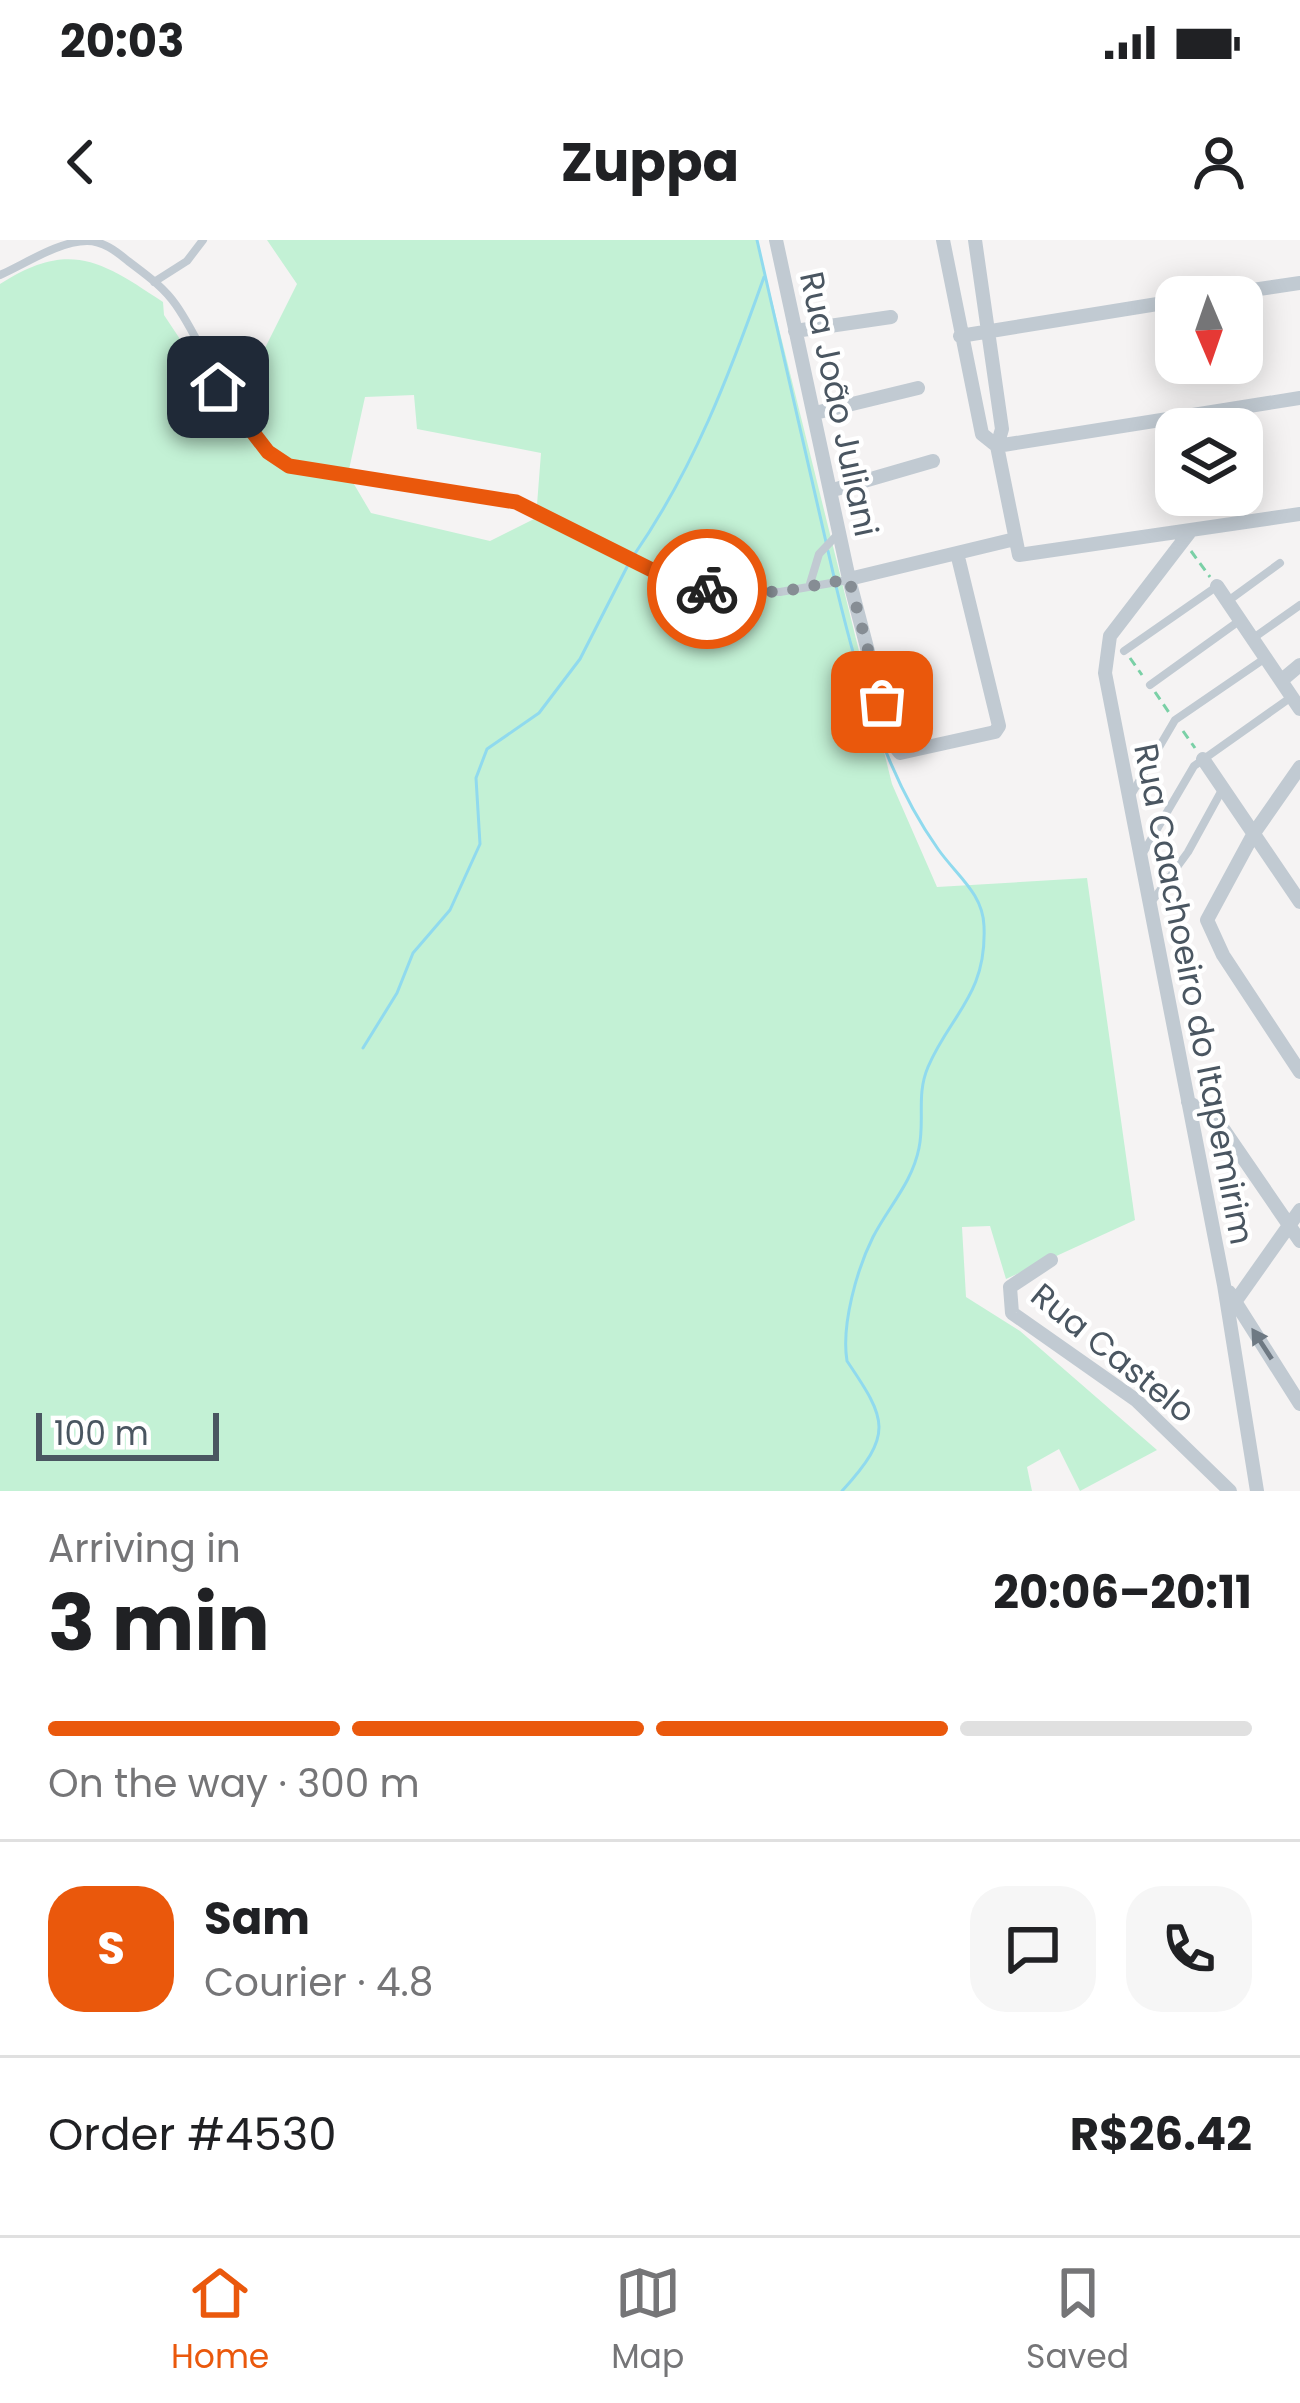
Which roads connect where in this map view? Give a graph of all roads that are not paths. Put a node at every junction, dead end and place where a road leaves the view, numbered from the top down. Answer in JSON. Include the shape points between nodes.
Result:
{"nodes":[{"id":1,"x":203,"y":240,"type":"edge"},
{"id":2,"x":776,"y":240,"type":"edge"},
{"id":3,"x":943,"y":240,"type":"edge"},
{"id":4,"x":976,"y":240,"type":"edge"},
{"id":5,"x":74,"y":242,"type":"edge"},
{"id":6,"x":0,"y":275,"type":"edge"},
{"id":7,"x":154,"y":282,"type":"junction"},
{"id":8,"x":1300,"y":283,"type":"edge"},
{"id":9,"x":1263,"y":288,"type":"edge"},
{"id":10,"x":1155,"y":304,"type":"edge"},
{"id":11,"x":891,"y":316,"type":"dead end"},
{"id":12,"x":987,"y":329,"type":"junction"},
{"id":13,"x":796,"y":331,"type":"junction"},
{"id":14,"x":960,"y":336,"type":"junction"},
{"id":15,"x":918,"y":388,"type":"dead end"},
{"id":16,"x":1300,"y":398,"type":"edge"},
{"id":17,"x":815,"y":413,"type":"junction"},
{"id":18,"x":997,"y":446,"type":"junction"},
{"id":19,"x":933,"y":461,"type":"dead end"},
{"id":20,"x":833,"y":490,"type":"junction"},
{"id":21,"x":1300,"y":514,"type":"edge"},
{"id":22,"x":840,"y":532,"type":"junction"},
{"id":23,"x":1186,"y":536,"type":"junction"},
{"id":24,"x":1015,"y":539,"type":"junction"},
{"id":25,"x":957,"y":553,"type":"junction"},
{"id":26,"x":1280,"y":562,"type":"dead end"},
{"id":27,"x":849,"y":579,"type":"junction"},
{"id":28,"x":1217,"y":586,"type":"joint"},
{"id":29,"x":809,"y":587,"type":"junction"},
{"id":30,"x":1227,"y":602,"type":"junction"},
{"id":31,"x":1300,"y":605,"type":"edge"},
{"id":32,"x":1240,"y":621,"type":"junction"},
{"id":33,"x":1111,"y":636,"type":"junction"},
{"id":34,"x":1252,"y":639,"type":"junction"},
{"id":35,"x":1124,"y":651,"type":"joint"},
{"id":36,"x":1266,"y":658,"type":"junction"},
{"id":37,"x":1300,"y":665,"type":"edge"},
{"id":38,"x":1282,"y":680,"type":"junction"},
{"id":39,"x":1150,"y":685,"type":"road end"},
{"id":40,"x":1296,"y":703,"type":"edge"},
{"id":41,"x":1202,"y":759,"type":"junction"},
{"id":42,"x":1300,"y":767,"type":"edge"},
{"id":43,"x":1223,"y":789,"type":"junction"},
{"id":44,"x":1130,"y":796,"type":"junction"},
{"id":45,"x":1254,"y":833,"type":"junction"},
{"id":46,"x":1142,"y":855,"type":"junction"},
{"id":47,"x":1300,"y":902,"type":"edge"},
{"id":48,"x":1150,"y":904,"type":"junction"},
{"id":49,"x":1300,"y":1072,"type":"edge"},
{"id":50,"x":1188,"y":1102,"type":"junction"},
{"id":51,"x":1300,"y":1210,"type":"edge"},
{"id":52,"x":1290,"y":1226,"type":"junction"},
{"id":53,"x":1300,"y":1241,"type":"edge"},
{"id":54,"x":1051,"y":1260,"type":"dead end"},
{"id":55,"x":1224,"y":1285,"type":"junction"},
{"id":56,"x":1235,"y":1302,"type":"junction"},
{"id":57,"x":1300,"y":1404,"type":"edge"},
{"id":58,"x":1230,"y":1491,"type":"edge"},
{"id":59,"x":1257,"y":1491,"type":"edge"}],
"edges":[{"from":1,"to":7,"type":"lane","via":[[188,261]]},
{"from":2,"to":13,"type":"street","name":"Rua João Juliani"},
{"from":3,"to":14,"type":"street"},
{"from":4,"to":12,"type":"street"},
{"from":5,"to":6,"type":"lane"},
{"from":5,"to":7,"type":"lane","via":[[107,246]]},
{"from":7,"to":29,"type":"lane","via":[[184,318],[229,405],[289,466],[516,502],[684,585]]},
{"from":8,"to":9,"type":"street"},
{"from":10,"to":12,"type":"street"},
{"from":11,"to":13,"type":"street"},
{"from":12,"to":14,"type":"street"},
{"from":12,"to":18,"type":"street","via":[[1002,429]]},
{"from":13,"to":17,"type":"street","name":"Rua João Juliani"},
{"from":14,"to":18,"type":"street","via":[[982,434]]},
{"from":15,"to":17,"type":"street"},
{"from":16,"to":18,"type":"street"},
{"from":17,"to":20,"type":"street","name":"Rua João Juliani"},
{"from":18,"to":24,"type":"street"},
{"from":19,"to":20,"type":"street"},
{"from":20,"to":22,"type":"street","name":"Rua João Juliani"},
{"from":21,"to":23,"type":"street"},
{"from":22,"to":27,"type":"street","name":"Rua João Juliani"},
{"from":22,"to":29,"type":"lane","via":[[819,554]]},
{"from":23,"to":24,"type":"street","via":[[1030,556],[1019,555]]},
{"from":23,"to":33,"type":"street"},
{"from":24,"to":25,"type":"street"},
{"from":25,"to":27,"type":"street"},
{"from":25,"to":27,"type":"street","name":"Rua João Juliani","via":[[995,732],[900,754]]},
{"from":26,"to":30,"type":"lane"},
{"from":27,"to":29,"type":"lane"},
{"from":28,"to":30,"type":"street"},
{"from":28,"to":35,"type":"lane"},
{"from":30,"to":32,"type":"street"},
{"from":31,"to":34,"type":"lane"},
{"from":32,"to":34,"type":"street"},
{"from":32,"to":39,"type":"lane"},
{"from":33,"to":35,"type":"street"},
{"from":33,"to":44,"type":"street","name":"Rua Caachoeiro do Itapemirim","via":[[1106,689]]},
{"from":34,"to":36,"type":"street"},
{"from":36,"to":38,"type":"street"},
{"from":36,"to":44,"type":"lane","via":[[1175,720]]},
{"from":37,"to":38,"type":"street"},
{"from":38,"to":40,"type":"street"},
{"from":40,"to":41,"type":"lane"},
{"from":41,"to":43,"type":"street"},
{"from":41,"to":46,"type":"lane"},
{"from":42,"to":45,"type":"street"},
{"from":43,"to":45,"type":"street"},
{"from":43,"to":48,"type":"lane"},
{"from":44,"to":46,"type":"street","name":"Rua Caachoeiro do Itapemirim"},
{"from":45,"to":47,"type":"street"},
{"from":45,"to":49,"type":"street","via":[[1207,920]]},
{"from":46,"to":48,"type":"street","name":"Rua Caachoeiro do Itapemirim"},
{"from":48,"to":50,"type":"street","name":"Rua Caachoeiro do Itapemirim"},
{"from":50,"to":52,"type":"street","via":[[1217,1120]]},
{"from":50,"to":55,"type":"street","name":"Rua Caachoeiro do Itapemirim"},
{"from":51,"to":52,"type":"street"},
{"from":52,"to":53,"type":"street"},
{"from":52,"to":56,"type":"street"},
{"from":54,"to":58,"type":"street","name":"Rua Castelo","via":[[1010,1287],[1010,1311],[1136,1400]]},
{"from":55,"to":56,"type":"street"},
{"from":55,"to":59,"type":"street","name":"Rua Caachoeiro do Itapemirim"},
{"from":57,"to":56,"type":"street","one_way":true}]}
